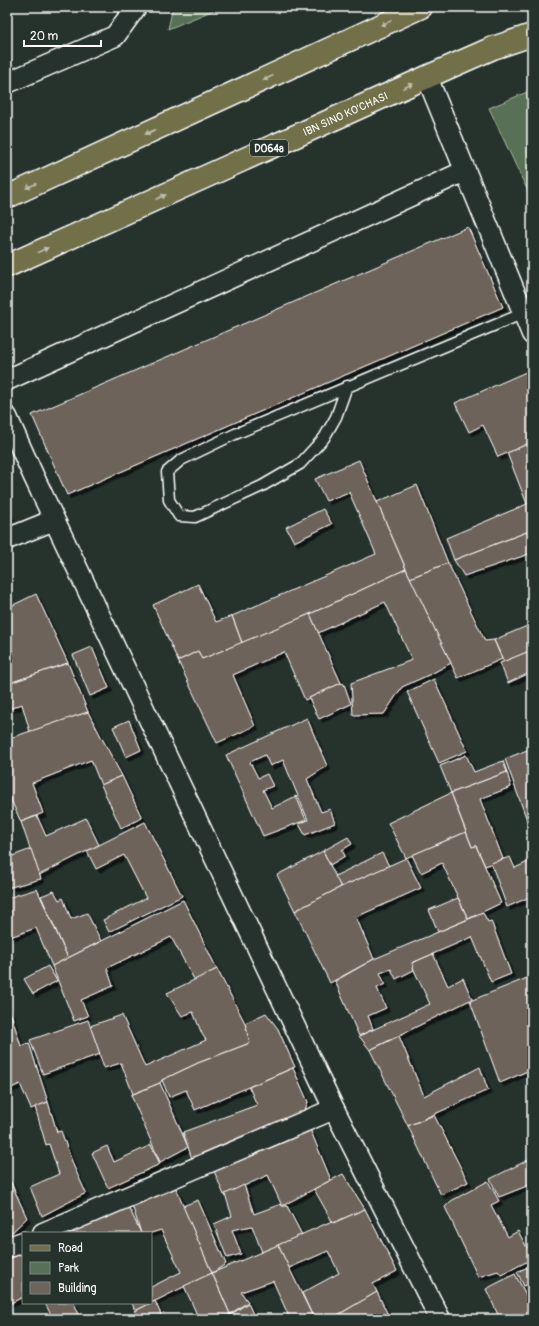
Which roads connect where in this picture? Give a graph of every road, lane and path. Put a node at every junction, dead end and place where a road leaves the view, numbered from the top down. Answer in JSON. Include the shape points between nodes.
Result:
{"nodes":[{"id":1,"x":136,"y":7,"type":"edge"},
{"id":2,"x":421,"y":7,"type":"edge"},
{"id":3,"x":530,"y":37,"type":"edge"},
{"id":4,"x":427,"y":77,"type":"junction"},
{"id":5,"x":7,"y":83,"type":"edge"},
{"id":6,"x":465,"y":171,"type":"junction"},
{"id":7,"x":7,"y":197,"type":"edge"},
{"id":8,"x":7,"y":266,"type":"edge"},
{"id":9,"x":524,"y":313,"type":"junction"},
{"id":10,"x":532,"y":334,"type":"edge"},
{"id":11,"x":7,"y":380,"type":"edge"},
{"id":12,"x":347,"y":386,"type":"junction"},
{"id":13,"x":7,"y":418,"type":"edge"},
{"id":14,"x":54,"y":520,"type":"junction"},
{"id":15,"x":7,"y":540,"type":"edge"},
{"id":16,"x":334,"y":1109,"type":"junction"},
{"id":17,"x":46,"y":1232,"type":"edge"},
{"id":18,"x":440,"y":1319,"type":"edge"}],
"edges":[{"from":1,"to":5,"type":"street","via":[[115,36]]},
{"from":2,"to":7,"type":"main road","one_way":true},
{"from":3,"to":4,"type":"main road","name":"IBN SINO KO'CHASI","number":"D064a","via":[[493,48]]},
{"from":4,"to":6,"type":"street"},
{"from":8,"to":4,"type":"main road","name":"IBN SINO KO'CHASI","number":"D064a","one_way":true},
{"from":6,"to":9,"type":"street"},
{"from":6,"to":11,"type":"street"},
{"from":9,"to":10,"type":"street"},
{"from":9,"to":12,"type":"lane"},
{"from":12,"to":12,"type":"lane","via":[[336,417],[324,438],[300,464],[262,486],[195,517],[179,516],[169,500],[167,472],[181,460]]},
{"from":13,"to":14,"type":"street"},
{"from":14,"to":15,"type":"street"},
{"from":14,"to":16,"type":"street"},
{"from":16,"to":17,"type":"street"},
{"from":16,"to":18,"type":"street"}]}
